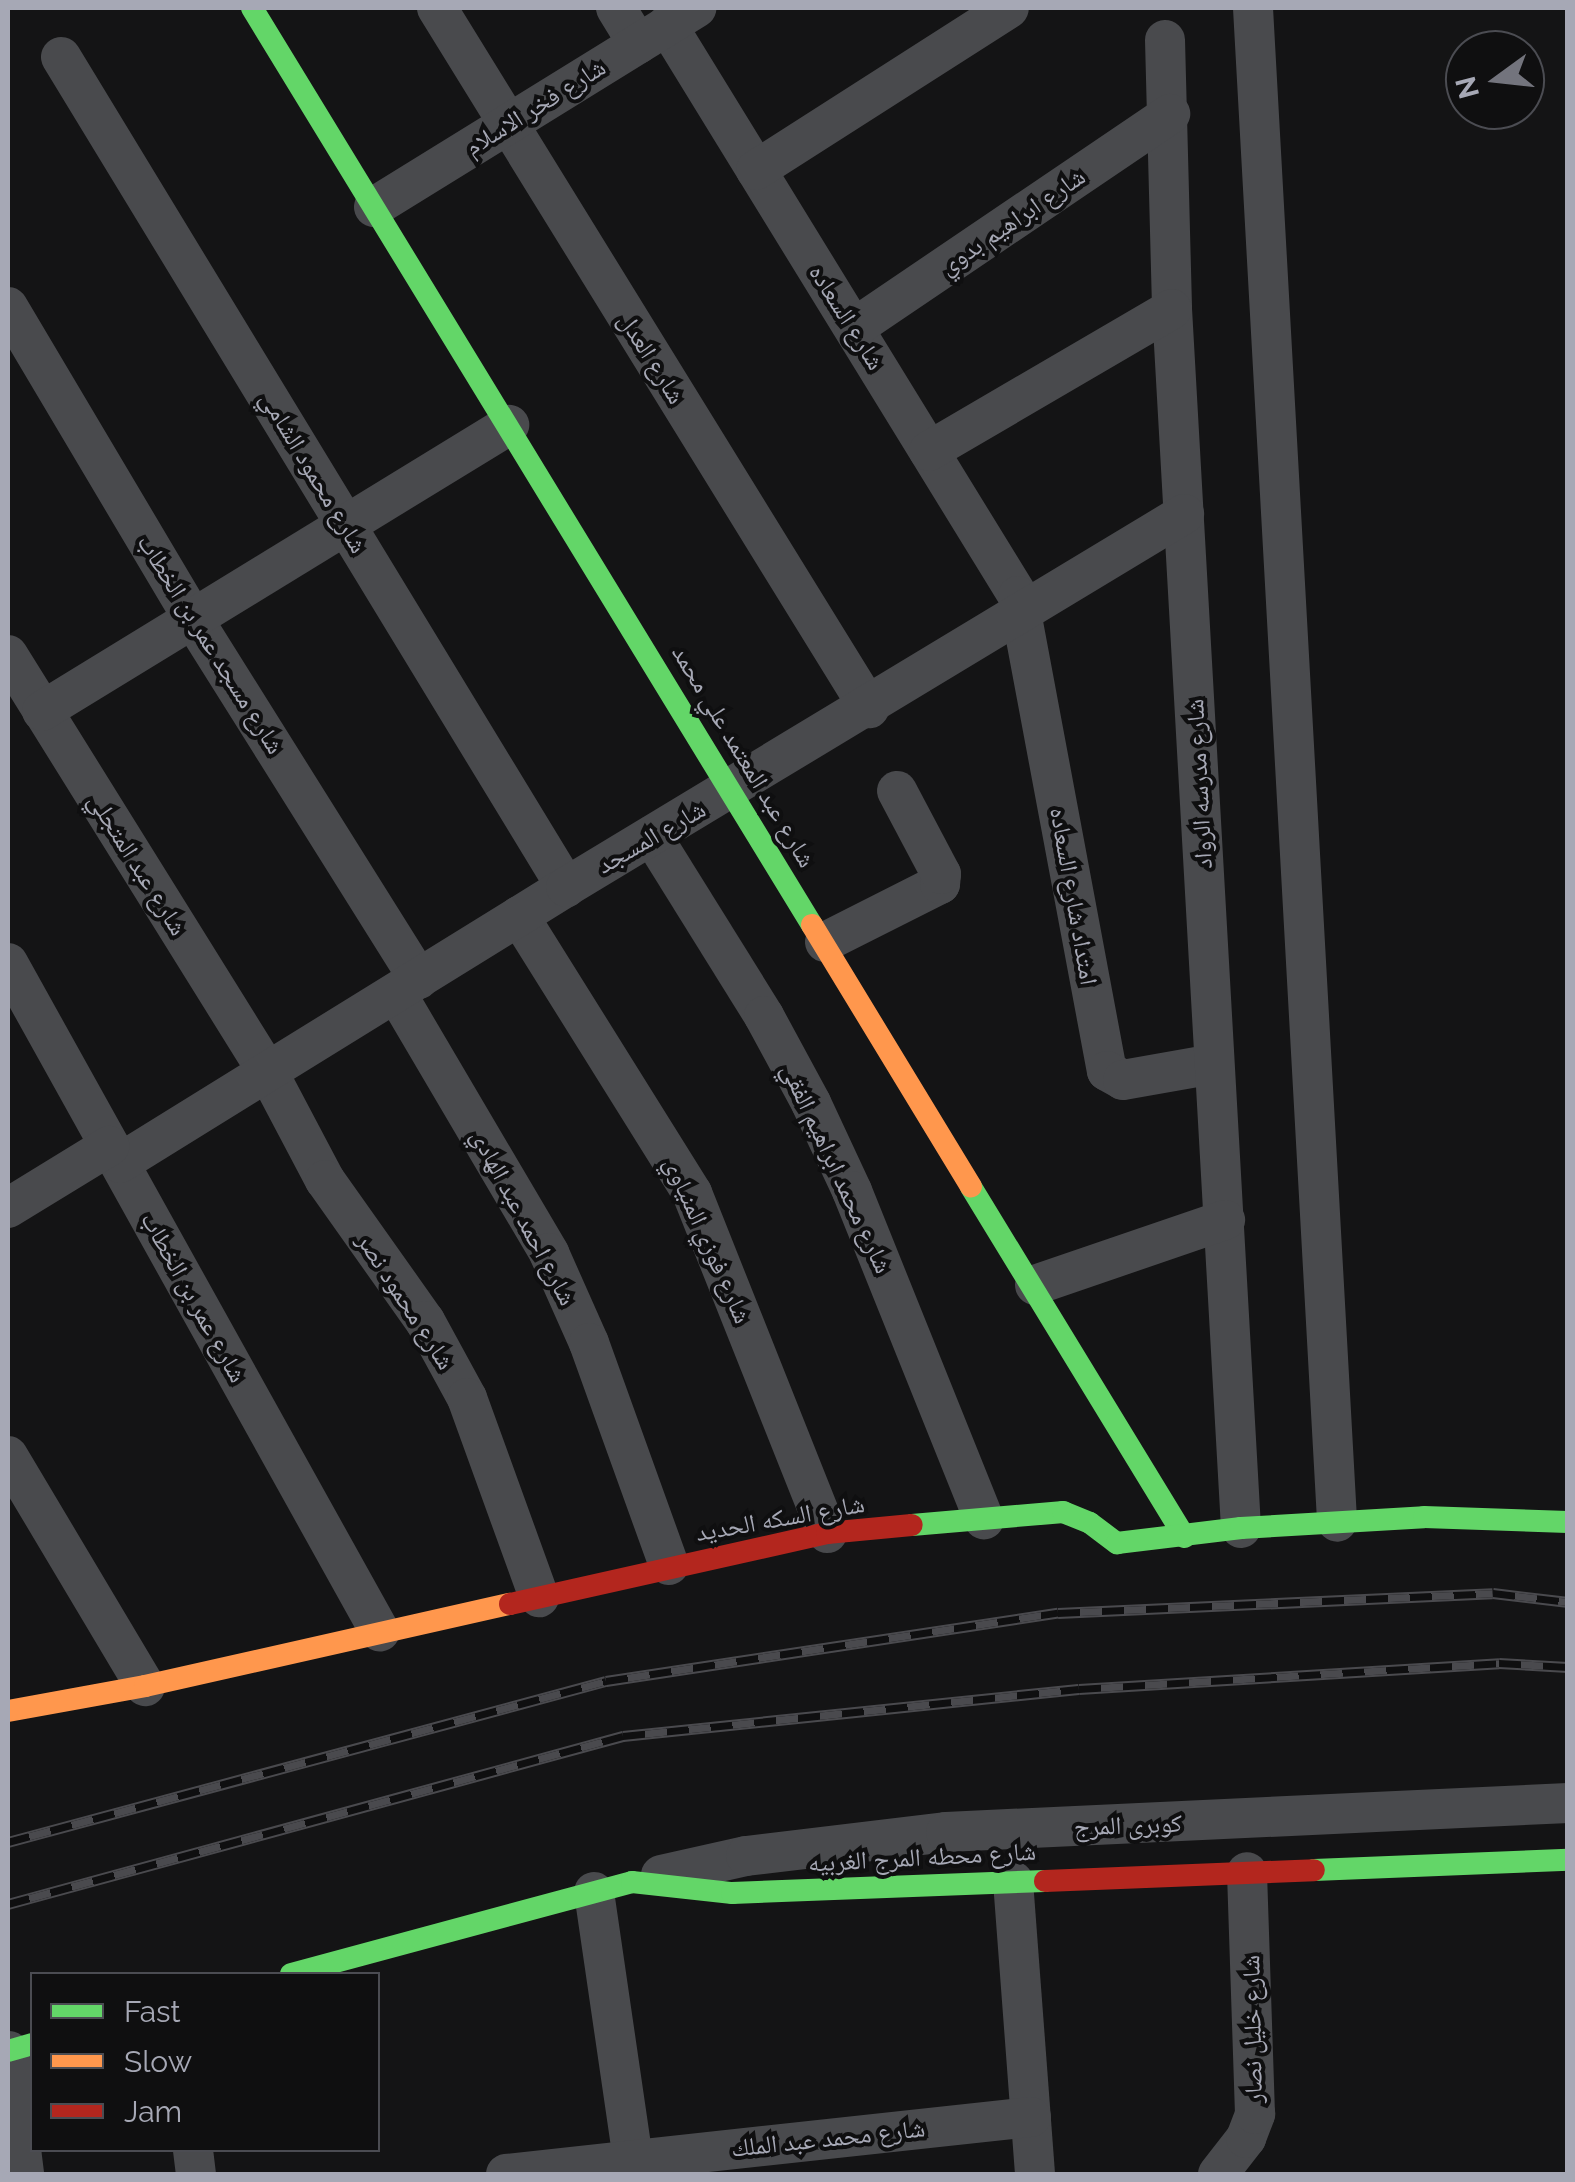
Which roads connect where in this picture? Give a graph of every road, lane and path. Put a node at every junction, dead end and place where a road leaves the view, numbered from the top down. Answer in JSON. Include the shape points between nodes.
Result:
{"nodes":[{"id":1,"x":252,"y":8,"type":"edge"},
{"id":2,"x":437,"y":8,"type":"edge"},
{"id":3,"x":616,"y":8,"type":"edge"},
{"id":4,"x":1009,"y":8,"type":"edge"},
{"id":5,"x":1253,"y":8,"type":"edge"},
{"id":6,"x":667,"y":26,"type":"edge"},
{"id":7,"x":1166,"y":40,"type":"dead end"},
{"id":8,"x":62,"y":57,"type":"dead end"},
{"id":9,"x":1170,"y":114,"type":"junction"},
{"id":10,"x":508,"y":124,"type":"junction"},
{"id":11,"x":756,"y":170,"type":"junction"},
{"id":12,"x":374,"y":207,"type":"junction"},
{"id":13,"x":8,"y":307,"type":"edge"},
{"id":14,"x":1172,"y":309,"type":"junction"},
{"id":15,"x":854,"y":328,"type":"junction"},
{"id":16,"x":509,"y":425,"type":"junction"},
{"id":17,"x":929,"y":452,"type":"junction"},
{"id":18,"x":1184,"y":514,"type":"junction"},
{"id":19,"x":346,"y":525,"type":"junction"},
{"id":20,"x":1024,"y":611,"type":"junction"},
{"id":21,"x":193,"y":618,"type":"junction"},
{"id":22,"x":8,"y":655,"type":"edge"},
{"id":23,"x":869,"y":708,"type":"junction"},
{"id":24,"x":42,"y":711,"type":"junction"},
{"id":25,"x":732,"y":790,"type":"junction"},
{"id":26,"x":897,"y":791,"type":"dead end"},
{"id":27,"x":652,"y":836,"type":"junction"},
{"id":28,"x":566,"y":887,"type":"junction"},
{"id":29,"x":519,"y":916,"type":"junction"},
{"id":30,"x":825,"y":942,"type":"junction"},
{"id":31,"x":8,"y":963,"type":"edge"},
{"id":32,"x":408,"y":986,"type":"junction"},
{"id":33,"x":1214,"y":1064,"type":"junction"},
{"id":34,"x":268,"y":1074,"type":"junction"},
{"id":35,"x":115,"y":1155,"type":"junction"},
{"id":36,"x":8,"y":1208,"type":"edge"},
{"id":37,"x":1225,"y":1220,"type":"junction"},
{"id":38,"x":1035,"y":1285,"type":"junction"},
{"id":39,"x":8,"y":1456,"type":"edge"},
{"id":40,"x":984,"y":1519,"type":"junction"},
{"id":41,"x":1336,"y":1522,"type":"junction"},
{"id":42,"x":1568,"y":1522,"type":"edge"},
{"id":43,"x":1241,"y":1528,"type":"junction"},
{"id":44,"x":826,"y":1533,"type":"junction"},
{"id":45,"x":1185,"y":1536,"type":"junction"},
{"id":46,"x":669,"y":1566,"type":"junction"},
{"id":47,"x":539,"y":1597,"type":"junction"},
{"id":48,"x":380,"y":1632,"type":"junction"},
{"id":49,"x":145,"y":1686,"type":"junction"},
{"id":50,"x":8,"y":1711,"type":"edge"},
{"id":51,"x":1568,"y":1802,"type":"edge"},
{"id":52,"x":1568,"y":1860,"type":"edge"},
{"id":53,"x":1247,"y":1872,"type":"junction"},
{"id":54,"x":1013,"y":1881,"type":"junction"},
{"id":55,"x":613,"y":1887,"type":"junction"},
{"id":56,"x":299,"y":1972,"type":"edge"},
{"id":57,"x":8,"y":2051,"type":"edge"},
{"id":58,"x":1031,"y":2118,"type":"junction"},
{"id":59,"x":633,"y":2166,"type":"edge"},
{"id":60,"x":24,"y":2174,"type":"edge"},
{"id":61,"x":506,"y":2174,"type":"edge"},
{"id":62,"x":1035,"y":2174,"type":"edge"},
{"id":63,"x":1218,"y":2174,"type":"edge"}],
"edges":[{"from":1,"to":12,"type":"street","name":"شارع عبد المعتمد علي محمد"},
{"from":2,"to":10,"type":"street","name":"شارع العدل"},
{"from":3,"to":6,"type":"street","name":"شارع السعاده"},
{"from":4,"to":11,"type":"street"},
{"from":5,"to":41,"type":"street"},
{"from":6,"to":10,"type":"street","name":"شارع فخر الاسلام"},
{"from":6,"to":11,"type":"street","name":"شارع السعاده"},
{"from":7,"to":9,"type":"street","name":"شارع مدرسه الرواد"},
{"from":8,"to":19,"type":"street","name":"شارع محمود الشامي"},
{"from":9,"to":14,"type":"street","name":"شارع مدرسه الرواد"},
{"from":9,"to":15,"type":"street","name":"شارع ابراهيم بدوي"},
{"from":10,"to":12,"type":"street","name":"شارع فخر الاسلام"},
{"from":10,"to":23,"type":"street","name":"شارع العدل"},
{"from":11,"to":15,"type":"street","name":"شارع السعاده"},
{"from":12,"to":16,"type":"street","name":"شارع عبد المعتمد علي محمد"},
{"from":13,"to":21,"type":"street","name":"شارع مسجد عمر بن الخطاب"},
{"from":14,"to":17,"type":"street"},
{"from":14,"to":18,"type":"street","name":"شارع مدرسه الرواد"},
{"from":15,"to":17,"type":"street","name":"شارع السعاده"},
{"from":16,"to":19,"type":"street"},
{"from":16,"to":25,"type":"street","name":"شارع عبد المعتمد علي محمد"},
{"from":17,"to":20,"type":"street","name":"شارع السعاده"},
{"from":18,"to":20,"type":"street","name":"شارع المسجد"},
{"from":18,"to":33,"type":"street","name":"شارع مدرسه الرواد"},
{"from":19,"to":21,"type":"street"},
{"from":19,"to":28,"type":"street","name":"شارع محمود الشامي"},
{"from":20,"to":23,"type":"street","name":"شارع المسجد"},
{"from":20,"to":33,"type":"street","name":"امتداد شارع السعاده","via":[[1104,1064],[1123,1080]]},
{"from":21,"to":24,"type":"street"},
{"from":21,"to":32,"type":"street","name":"شارع مسجد عمر بن الخطاب"},
{"from":22,"to":24,"type":"street","name":"شارع عبد المتجلي"},
{"from":23,"to":25,"type":"street","name":"شارع المسجد"},
{"from":24,"to":34,"type":"street","name":"شارع عبد المتجلي"},
{"from":25,"to":27,"type":"street","name":"شارع المسجد"},
{"from":25,"to":30,"type":"street","name":"شارع عبد المعتمد علي محمد"},
{"from":26,"to":30,"type":"street","via":[[941,874],[940,884]]},
{"from":27,"to":28,"type":"street","name":"شارع المسجد"},
{"from":27,"to":40,"type":"street","name":"شارع محمد ابراهيم الفقي","via":[[810,1102]]},
{"from":28,"to":29,"type":"street","name":"شارع المسجد"},
{"from":29,"to":32,"type":"street","name":"شارع المسجد"},
{"from":29,"to":44,"type":"street","name":"شارع فوزي المنياوي","via":[[692,1193]]},
{"from":30,"to":38,"type":"street","name":"شارع عبد المعتمد علي محمد"},
{"from":31,"to":35,"type":"street","name":"شارع عمر بن الخطاب"},
{"from":32,"to":34,"type":"street","name":"شارع المسجد"},
{"from":32,"to":46,"type":"street","name":"شارع احمد عبد الهادي","via":[[549,1253],[589,1343]]},
{"from":33,"to":37,"type":"street","name":"شارع مدرسه الرواد"},
{"from":34,"to":35,"type":"street","name":"شارع المسجد"},
{"from":34,"to":47,"type":"street","name":"شارع محمود نصر","via":[[325,1180],[424,1321],[467,1398]]},
{"from":35,"to":36,"type":"street","name":"شارع المسجد"},
{"from":35,"to":48,"type":"street","name":"شارع عمر بن الخطاب"},
{"from":37,"to":38,"type":"street"},
{"from":37,"to":43,"type":"street","name":"شارع مدرسه الرواد"},
{"from":38,"to":45,"type":"street","name":"شارع عبد المعتمد علي محمد"},
{"from":39,"to":49,"type":"street"},
{"from":40,"to":44,"type":"street","name":"شارع السكه الحديد"},
{"from":40,"to":45,"type":"street","name":"شارع السكه الحديد","via":[[1063,1512],[1117,1543]]},
{"from":41,"to":42,"type":"street","name":"شارع السكه الحديد"},
{"from":41,"to":43,"type":"street","name":"شارع السكه الحديد"},
{"from":43,"to":45,"type":"street","name":"شارع السكه الحديد"},
{"from":44,"to":46,"type":"street","name":"شارع السكه الحديد"},
{"from":46,"to":47,"type":"street","name":"شارع السكه الحديد"},
{"from":47,"to":48,"type":"street","name":"شارع السكه الحديد"},
{"from":48,"to":49,"type":"street","name":"شارع السكه الحديد"},
{"from":49,"to":50,"type":"street","name":"شارع السكه الحديد"},
{"from":51,"to":55,"type":"street","name":"كوبرى المرج","via":[[946,1832],[746,1856]]},
{"from":52,"to":53,"type":"street","name":"شارع محطه المرج الغربيه"},
{"from":53,"to":54,"type":"street","name":"شارع محطه المرج الغربيه"},
{"from":53,"to":63,"type":"street","name":"شارع خليل نصار","via":[[1255,2114]]},
{"from":54,"to":55,"type":"street","name":"شارع محطه المرج الغربيه","via":[[732,1892]]},
{"from":54,"to":58,"type":"street"},
{"from":55,"to":56,"type":"street","name":"شارع محطه المرج الغربيه"},
{"from":55,"to":59,"type":"street"},
{"from":57,"to":60,"type":"street"},
{"from":58,"to":59,"type":"street","name":"شارع محمد عبد الملك"},
{"from":58,"to":62,"type":"street"},
{"from":59,"to":61,"type":"street","name":"شارع محمد عبد الملك"}]}
